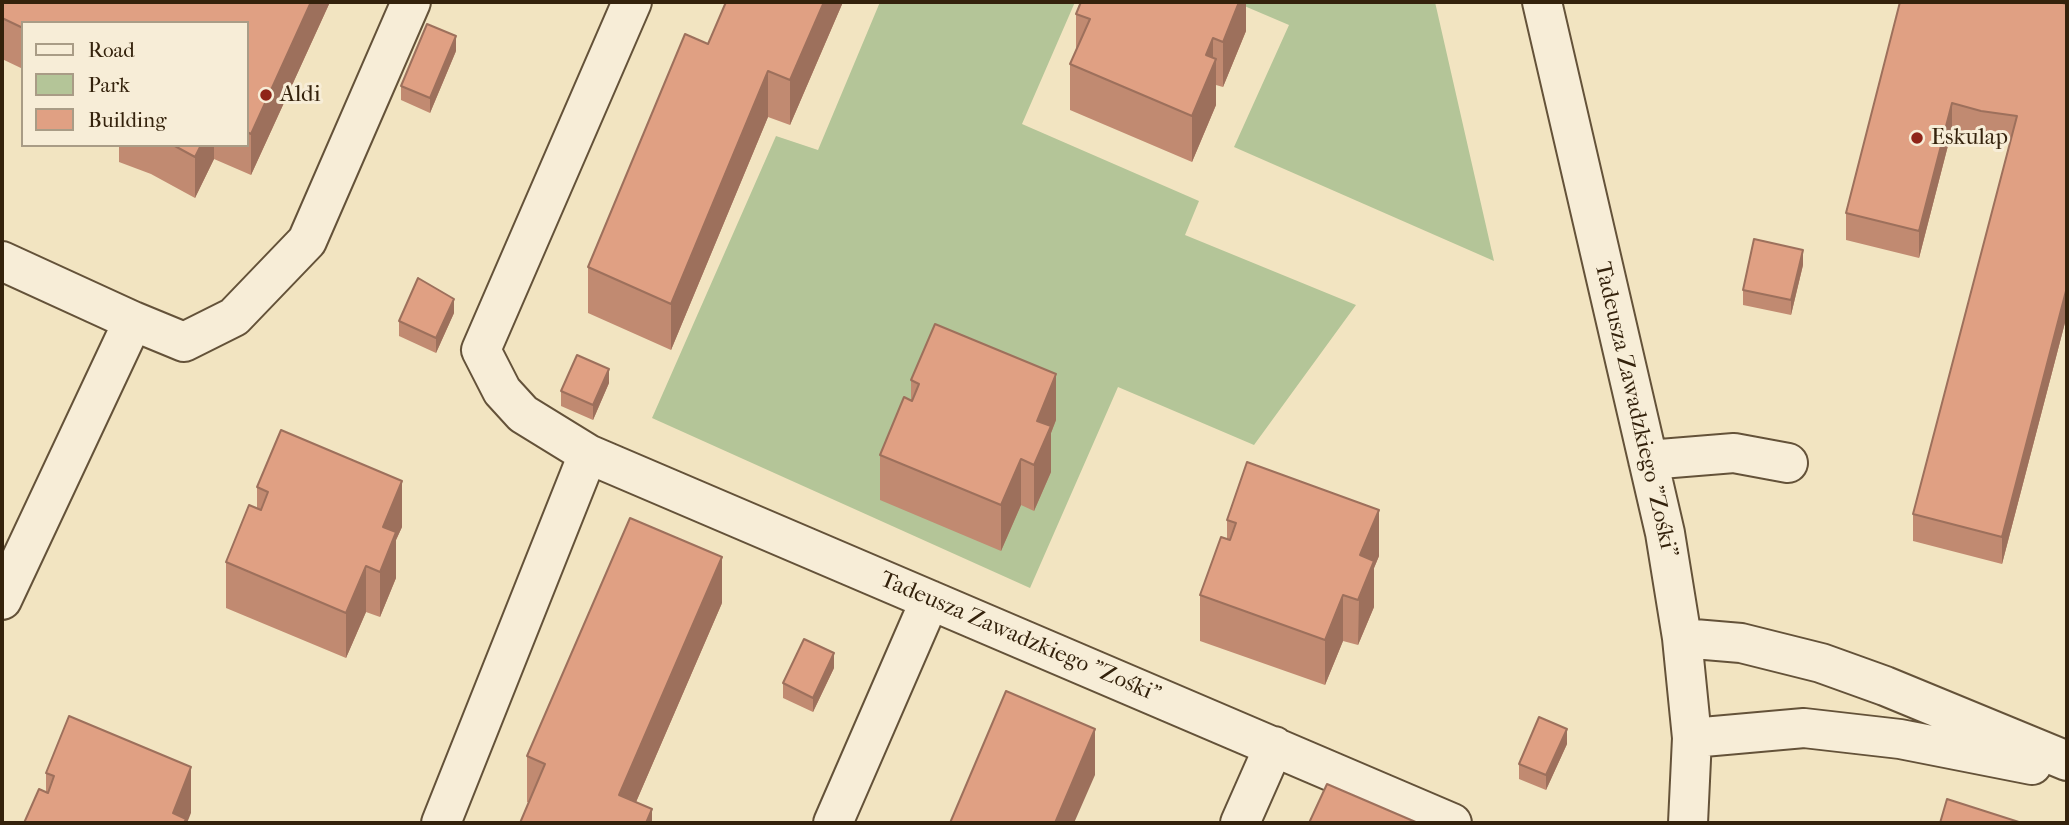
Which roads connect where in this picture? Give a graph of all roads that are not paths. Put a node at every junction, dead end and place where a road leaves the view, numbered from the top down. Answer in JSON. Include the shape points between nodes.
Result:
{"nodes":[{"id":1,"x":411,"y":2,"type":"edge"},
{"id":2,"x":632,"y":2,"type":"edge"},
{"id":3,"x":1542,"y":2,"type":"edge"},
{"id":4,"x":2,"y":261,"type":"edge"},
{"id":5,"x":133,"y":321,"type":"junction"},
{"id":6,"x":587,"y":453,"type":"junction"},
{"id":7,"x":1648,"y":460,"type":"junction"},
{"id":8,"x":1788,"y":463,"type":"dead end"},
{"id":9,"x":2,"y":600,"type":"edge"},
{"id":10,"x":930,"y":600,"type":"junction"},
{"id":11,"x":1682,"y":638,"type":"junction"},
{"id":12,"x":1692,"y":738,"type":"junction"},
{"id":13,"x":1274,"y":746,"type":"junction"},
{"id":14,"x":2067,"y":761,"type":"edge"},
{"id":15,"x":2067,"y":773,"type":"edge"},
{"id":16,"x":441,"y":823,"type":"edge"},
{"id":17,"x":833,"y":823,"type":"edge"},
{"id":18,"x":1240,"y":823,"type":"edge"},
{"id":19,"x":1452,"y":823,"type":"edge"},
{"id":20,"x":1688,"y":823,"type":"edge"}],
"edges":[{"from":1,"to":5,"type":"street","via":[[307,241],[233,317],[184,342]]},
{"from":2,"to":6,"type":"street","name":"Tadeusza Zawadzkiego \"Zośki\"","via":[[481,350],[502,391],[523,415]]},
{"from":3,"to":7,"type":"street","name":"Tadeusza Zawadzkiego \"Zośki\""},
{"from":4,"to":5,"type":"street"},
{"from":5,"to":9,"type":"street"},
{"from":6,"to":10,"type":"street","name":"Tadeusza Zawadzkiego \"Zośki\""},
{"from":6,"to":16,"type":"street"},
{"from":7,"to":8,"type":"street","via":[[1734,453]]},
{"from":7,"to":11,"type":"street","name":"Tadeusza Zawadzkiego \"Zośki\""},
{"from":10,"to":13,"type":"street","name":"Tadeusza Zawadzkiego \"Zośki\""},
{"from":10,"to":17,"type":"street"},
{"from":11,"to":12,"type":"street","name":"Tadeusza Zawadzkiego \"Zośki\""},
{"from":11,"to":14,"type":"street","via":[[1741,643],[1821,663]]},
{"from":12,"to":15,"type":"street","via":[[1804,728],[1900,738]]},
{"from":12,"to":20,"type":"street","name":"Tadeusza Zawadzkiego \"Zośki\""},
{"from":13,"to":18,"type":"street"},
{"from":13,"to":19,"type":"street","name":"Tadeusza Zawadzkiego \"Zośki\""}]}
